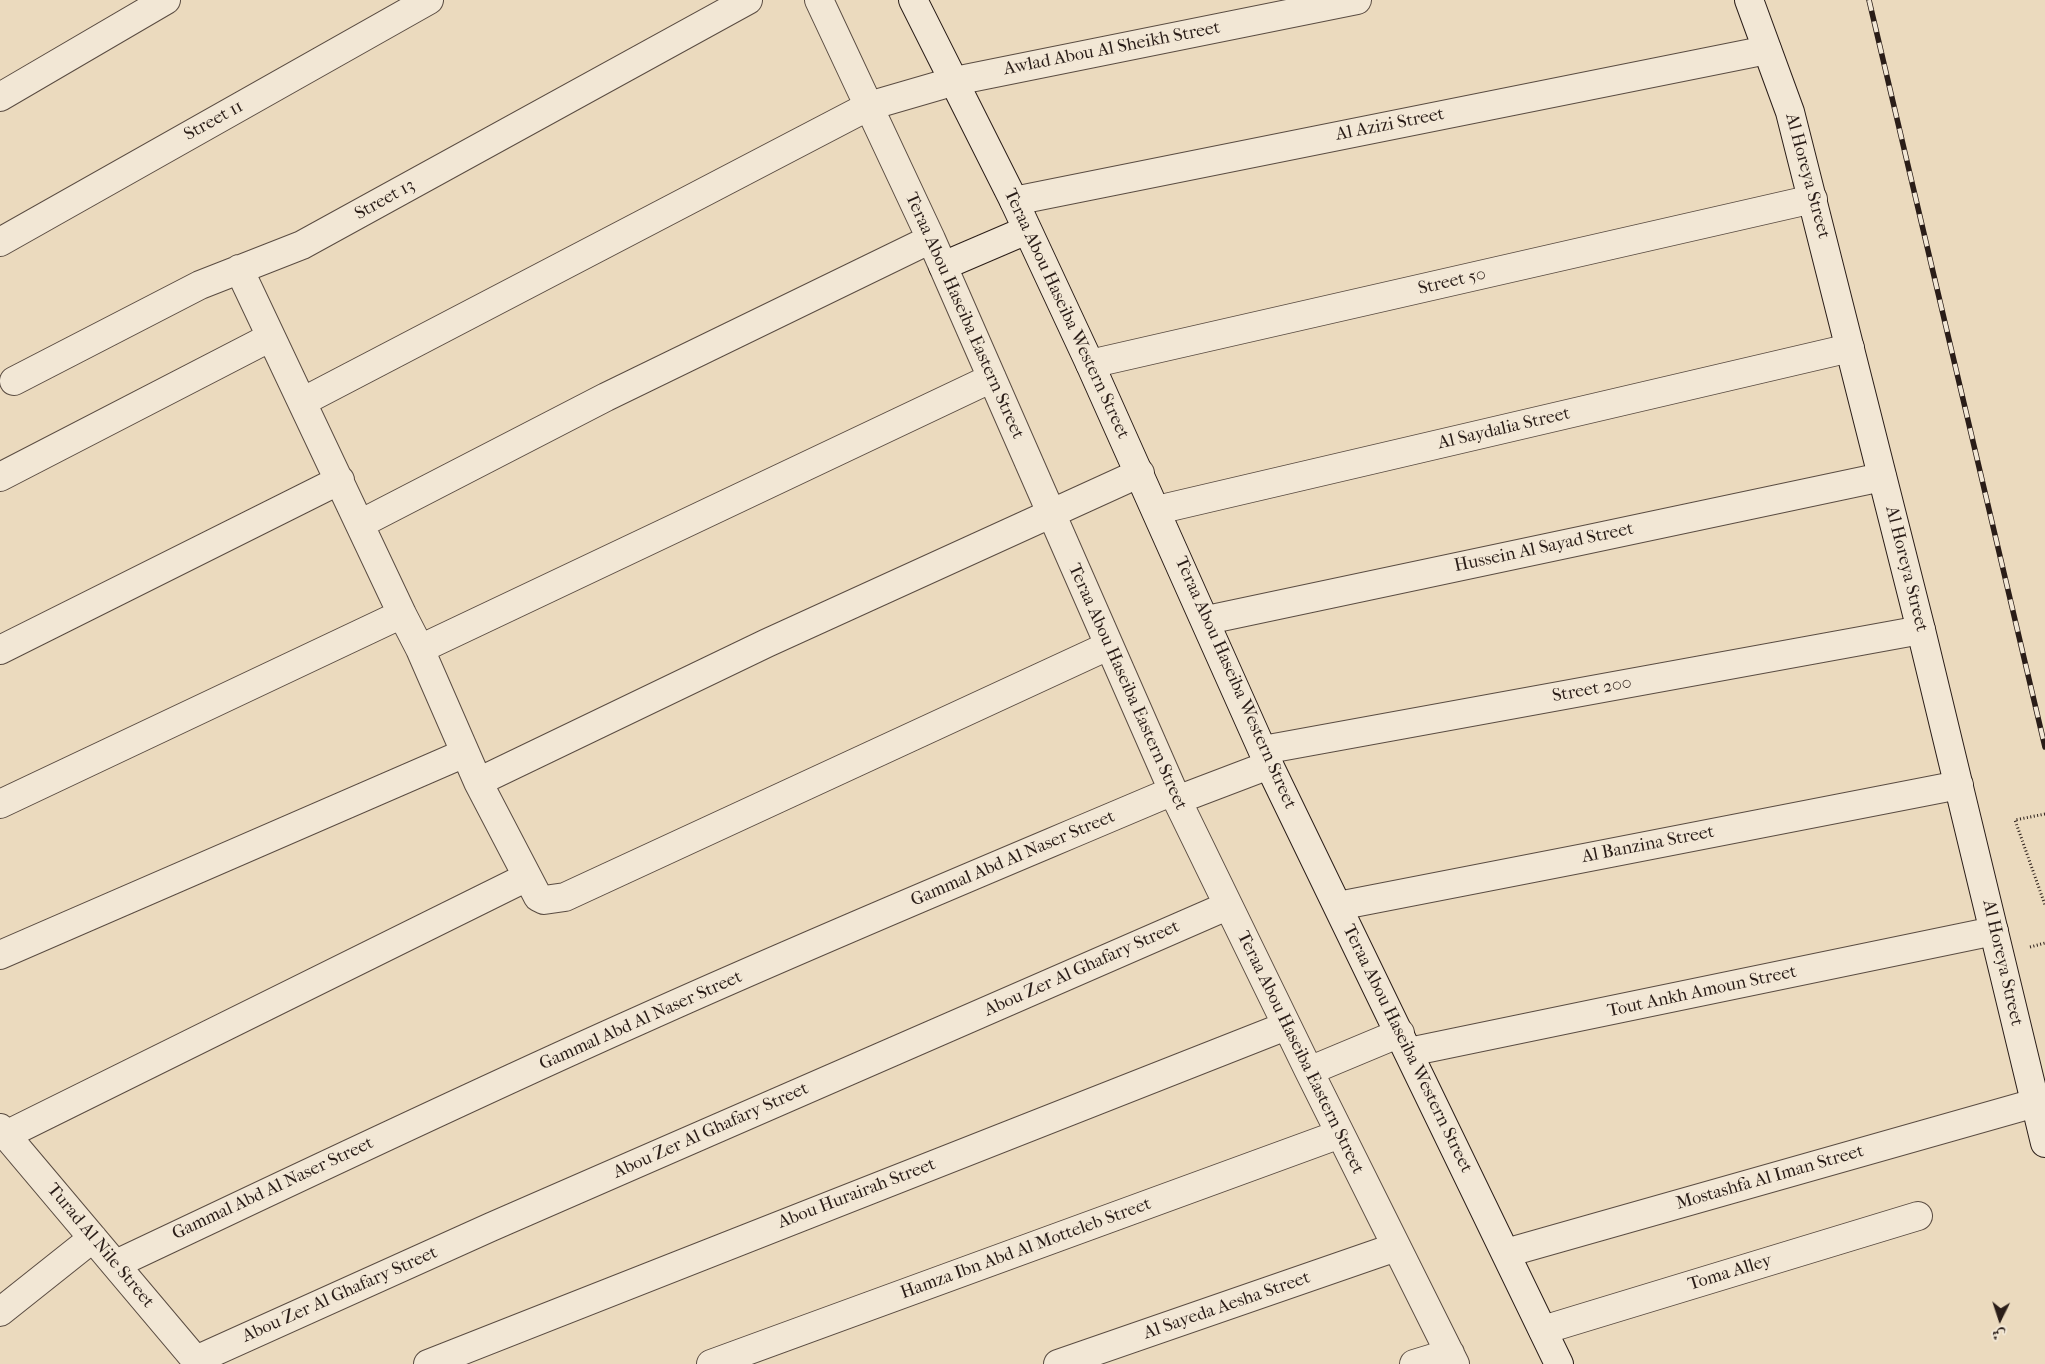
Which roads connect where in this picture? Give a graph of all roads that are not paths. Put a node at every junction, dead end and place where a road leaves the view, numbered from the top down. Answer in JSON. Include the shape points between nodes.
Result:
{"nodes":[{"id":1,"x":166,"y":0,"type":"edge"},
{"id":2,"x":429,"y":0,"type":"edge"},
{"id":3,"x":748,"y":0,"type":"edge"},
{"id":4,"x":819,"y":0,"type":"edge"},
{"id":5,"x":913,"y":0,"type":"edge"},
{"id":6,"x":1357,"y":0,"type":"edge"},
{"id":7,"x":1749,"y":0,"type":"edge"},
{"id":8,"x":1767,"y":50,"type":"junction"},
{"id":9,"x":955,"y":81,"type":"junction"},
{"id":10,"x":0,"y":97,"type":"edge"},
{"id":11,"x":869,"y":106,"type":"junction"},
{"id":12,"x":1813,"y":200,"type":"junction"},
{"id":13,"x":1014,"y":201,"type":"junction"},
{"id":14,"x":1027,"y":230,"type":"junction"},
{"id":15,"x":931,"y":239,"type":"junction"},
{"id":16,"x":0,"y":242,"type":"edge"},
{"id":17,"x":943,"y":266,"type":"junction"},
{"id":18,"x":239,"y":269,"type":"junction"},
{"id":19,"x":270,"y":338,"type":"junction"},
{"id":20,"x":1850,"y":348,"type":"junction"},
{"id":21,"x":1090,"y":364,"type":"junction"},
{"id":22,"x":992,"y":378,"type":"junction"},
{"id":23,"x":14,"y":380,"type":"dead end"},
{"id":24,"x":302,"y":402,"type":"junction"},
{"id":25,"x":1140,"y":473,"type":"junction"},
{"id":26,"x":1882,"y":476,"type":"junction"},
{"id":27,"x":0,"y":478,"type":"edge"},
{"id":28,"x":340,"y":480,"type":"junction"},
{"id":29,"x":1157,"y":510,"type":"junction"},
{"id":30,"x":1050,"y":514,"type":"junction"},
{"id":31,"x":360,"y":524,"type":"junction"},
{"id":32,"x":402,"y":614,"type":"junction"},
{"id":33,"x":1206,"y":620,"type":"junction"},
{"id":34,"x":1921,"y":630,"type":"junction"},
{"id":35,"x":1108,"y":646,"type":"junction"},
{"id":36,"x":420,"y":649,"type":"junction"},
{"id":37,"x":0,"y":650,"type":"edge"},
{"id":38,"x":465,"y":753,"type":"junction"},
{"id":39,"x":1266,"y":757,"type":"junction"},
{"id":40,"x":478,"y":782,"type":"junction"},
{"id":41,"x":1959,"y":785,"type":"junction"},
{"id":42,"x":1175,"y":796,"type":"junction"},
{"id":43,"x":0,"y":804,"type":"edge"},
{"id":44,"x":527,"y":877,"type":"junction"},
{"id":45,"x":1227,"y":906,"type":"junction"},
{"id":46,"x":1338,"y":906,"type":"junction"},
{"id":47,"x":1994,"y":931,"type":"junction"},
{"id":48,"x":0,"y":955,"type":"edge"},
{"id":49,"x":1286,"y":1026,"type":"junction"},
{"id":50,"x":1405,"y":1043,"type":"junction"},
{"id":51,"x":1308,"y":1071,"type":"junction"},
{"id":52,"x":2035,"y":1103,"type":"junction"},
{"id":53,"x":3,"y":1132,"type":"edge"},
{"id":54,"x":1340,"y":1134,"type":"junction"},
{"id":55,"x":2045,"y":1143,"type":"edge"},
{"id":56,"x":1918,"y":1216,"type":"dead end"},
{"id":57,"x":93,"y":1238,"type":"junction"},
{"id":58,"x":1396,"y":1247,"type":"junction"},
{"id":59,"x":1506,"y":1253,"type":"junction"},
{"id":60,"x":116,"y":1264,"type":"junction"},
{"id":61,"x":0,"y":1312,"type":"edge"},
{"id":62,"x":1543,"y":1330,"type":"junction"},
{"id":63,"x":1452,"y":1358,"type":"edge"},
{"id":64,"x":198,"y":1362,"type":"edge"},
{"id":65,"x":428,"y":1364,"type":"edge"},
{"id":66,"x":711,"y":1364,"type":"edge"},
{"id":67,"x":1058,"y":1364,"type":"edge"},
{"id":68,"x":1414,"y":1364,"type":"edge"},
{"id":69,"x":1559,"y":1364,"type":"edge"}],
"edges":[{"from":1,"to":10,"type":"street"},
{"from":2,"to":16,"type":"street","name":"Street 11"},
{"from":3,"to":18,"type":"street","name":"Street 13","via":[[320,236]]},
{"from":4,"to":11,"type":"street","name":"Teraa Abou Haseiba Eastern Street"},
{"from":5,"to":9,"type":"street","name":"Teraa Abou Haseiba Western Street"},
{"from":6,"to":9,"type":"street","name":"Awlad Abou Al Sheikh Street"},
{"from":7,"to":8,"type":"street","name":"Al Horeya Street"},
{"from":8,"to":12,"type":"street","name":"Al Horeya Street","via":[[1790,112]]},
{"from":8,"to":13,"type":"street","name":"Al Azizi Street"},
{"from":9,"to":11,"type":"street","name":"Awlad Abou Al Sheikh Street"},
{"from":9,"to":13,"type":"street","name":"Teraa Abou Haseiba Western Street"},
{"from":11,"to":15,"type":"street","name":"Teraa Abou Haseiba Eastern Street"},
{"from":11,"to":24,"type":"street","name":"Awlad Abou Al Sheikh Street"},
{"from":12,"to":20,"type":"street","name":"Al Horeya Street"},
{"from":12,"to":21,"type":"street","name":"Street 50"},
{"from":13,"to":14,"type":"street","name":"Teraa Abou Haseiba Western Street"},
{"from":14,"to":17,"type":"street"},
{"from":14,"to":21,"type":"street","name":"Teraa Abou Haseiba Western Street"},
{"from":15,"to":17,"type":"street","name":"Teraa Abou Haseiba Eastern Street"},
{"from":15,"to":31,"type":"street","via":[[606,397]]},
{"from":17,"to":22,"type":"street","name":"Teraa Abou Haseiba Eastern Street"},
{"from":18,"to":19,"type":"street"},
{"from":18,"to":23,"type":"street","name":"Street 13","via":[[200,285]]},
{"from":19,"to":24,"type":"street"},
{"from":19,"to":27,"type":"street"},
{"from":20,"to":26,"type":"street","name":"Al Horeya Street"},
{"from":20,"to":29,"type":"street","name":"Al Saydalia Street"},
{"from":21,"to":25,"type":"street","name":"Teraa Abou Haseiba Western Street"},
{"from":22,"to":30,"type":"street","name":"Teraa Abou Haseiba Eastern Street"},
{"from":22,"to":36,"type":"street"},
{"from":24,"to":28,"type":"street"},
{"from":25,"to":29,"type":"street","name":"Teraa Abou Haseiba Western Street"},
{"from":25,"to":30,"type":"street"},
{"from":26,"to":33,"type":"street","name":"Hussein Al Sayad Street"},
{"from":26,"to":34,"type":"street","name":"Al Horeya Street"},
{"from":28,"to":31,"type":"street"},
{"from":28,"to":37,"type":"street"},
{"from":29,"to":33,"type":"street","name":"Teraa Abou Haseiba Western Street"},
{"from":30,"to":35,"type":"street","name":"Teraa Abou Haseiba Eastern Street"},
{"from":30,"to":40,"type":"street","via":[[767,643]]},
{"from":31,"to":32,"type":"street"},
{"from":32,"to":36,"type":"street"},
{"from":32,"to":43,"type":"street"},
{"from":33,"to":39,"type":"street","name":"Teraa Abou Haseiba Western Street"},
{"from":34,"to":39,"type":"street","name":"Street 200"},
{"from":34,"to":41,"type":"street","name":"Al Horeya Street"},
{"from":35,"to":42,"type":"street","name":"Teraa Abou Haseiba Eastern Street"},
{"from":35,"to":44,"type":"street","via":[[565,897],[544,900]]},
{"from":36,"to":38,"type":"street"},
{"from":38,"to":40,"type":"street"},
{"from":38,"to":48,"type":"street"},
{"from":39,"to":42,"type":"street","name":"Street 200"},
{"from":39,"to":46,"type":"street","name":"Teraa Abou Haseiba Western Street"},
{"from":40,"to":44,"type":"street"},
{"from":41,"to":46,"type":"street","name":"Al Banzina Street"},
{"from":41,"to":47,"type":"street","name":"Al Horeya Street"},
{"from":42,"to":45,"type":"street","name":"Teraa Abou Haseiba Eastern Street"},
{"from":42,"to":60,"type":"street","name":"Gammal Abd Al Naser Street","via":[[904,905],[640,1020]]},
{"from":44,"to":53,"type":"street"},
{"from":45,"to":49,"type":"street","name":"Teraa Abou Haseiba Eastern Street"},
{"from":45,"to":64,"type":"street","name":"Abou Zer Al Ghafary Street","via":[[500,1223]]},
{"from":46,"to":50,"type":"street","name":"Teraa Abou Haseiba Western Street"},
{"from":47,"to":50,"type":"street","name":"Tout Ankh Amoun Street"},
{"from":47,"to":52,"type":"street","name":"Al Horeya Street"},
{"from":49,"to":51,"type":"street","name":"Teraa Abou Haseiba Eastern Street"},
{"from":49,"to":65,"type":"street","name":"Abou Hurairah Street"},
{"from":50,"to":51,"type":"street","name":"Tout Ankh Amoun Street"},
{"from":50,"to":59,"type":"street","name":"Teraa Abou Haseiba Western Street"},
{"from":51,"to":54,"type":"street","name":"Teraa Abou Haseiba Eastern Street"},
{"from":52,"to":55,"type":"street","name":"Al Horeya Street"},
{"from":52,"to":59,"type":"street","name":"Mostashfa Al Iman Street"},
{"from":53,"to":57,"type":"street","name":"Turad Al Nile Street"},
{"from":54,"to":58,"type":"street","name":"Teraa Abou Haseiba Eastern Street"},
{"from":54,"to":66,"type":"street","name":"Hamza Ibn Abd Al Motteleb Street"},
{"from":56,"to":62,"type":"street","name":"Toma Alley"},
{"from":57,"to":60,"type":"street","name":"Turad Al Nile Street"},
{"from":57,"to":61,"type":"street"},
{"from":58,"to":63,"type":"street","name":"Teraa Abou Haseiba Eastern Street"},
{"from":58,"to":67,"type":"street","name":"Al Sayeda Aesha Street"},
{"from":59,"to":62,"type":"street","name":"Teraa Abou Haseiba Western Street"},
{"from":60,"to":64,"type":"street","name":"Turad Al Nile Street"},
{"from":62,"to":69,"type":"street","name":"Teraa Abou Haseiba Western Street"},
{"from":63,"to":68,"type":"street"}]}
